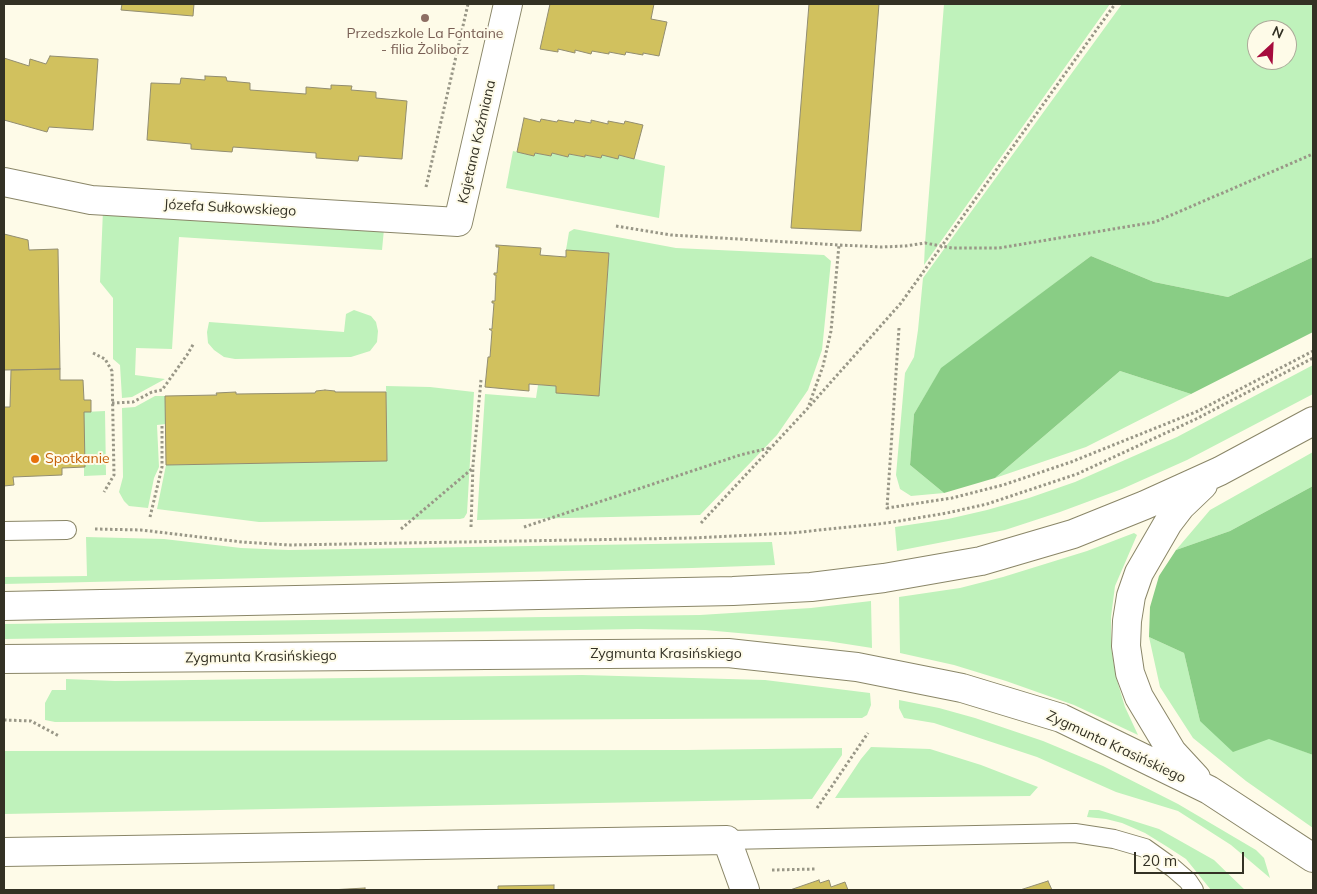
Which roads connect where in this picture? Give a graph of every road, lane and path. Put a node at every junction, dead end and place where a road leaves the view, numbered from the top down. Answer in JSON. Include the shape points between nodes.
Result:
{"nodes":[{"id":1,"x":468,"y":4,"type":"edge"},
{"id":2,"x":508,"y":4,"type":"edge"},
{"id":3,"x":1115,"y":4,"type":"edge"},
{"id":4,"x":1313,"y":154,"type":"edge"},
{"id":5,"x":4,"y":182,"type":"edge"},
{"id":6,"x":425,"y":192,"type":"dead end"},
{"id":7,"x":458,"y":222,"type":"joint"},
{"id":8,"x":616,"y":226,"type":"dead end"},
{"id":9,"x":839,"y":245,"type":"junction"},
{"id":10,"x":941,"y":245,"type":"junction"},
{"id":11,"x":899,"y":328,"type":"dead end"},
{"id":12,"x":194,"y":343,"type":"dead end"},
{"id":13,"x":1313,"y":351,"type":"edge"},
{"id":14,"x":93,"y":353,"type":"dead end"},
{"id":15,"x":1313,"y":358,"type":"edge"},
{"id":16,"x":481,"y":380,"type":"dead end"},
{"id":17,"x":112,"y":403,"type":"junction"},
{"id":18,"x":808,"y":408,"type":"junction"},
{"id":19,"x":1313,"y":421,"type":"edge"},
{"id":20,"x":162,"y":424,"type":"dead end"},
{"id":21,"x":770,"y":448,"type":"junction"},
{"id":22,"x":473,"y":468,"type":"junction"},
{"id":23,"x":1220,"y":471,"type":"junction"},
{"id":24,"x":104,"y":492,"type":"dead end"},
{"id":25,"x":150,"y":517,"type":"dead end"},
{"id":26,"x":701,"y":523,"type":"dead end"},
{"id":27,"x":470,"y":527,"type":"dead end"},
{"id":28,"x":524,"y":527,"type":"dead end"},
{"id":29,"x":401,"y":529,"type":"dead end"},
{"id":30,"x":67,"y":530,"type":"joint"},
{"id":31,"x":4,"y":531,"type":"edge"},
{"id":32,"x":4,"y":606,"type":"edge"},
{"id":33,"x":4,"y":659,"type":"edge"},
{"id":34,"x":4,"y":720,"type":"edge"},
{"id":35,"x":868,"y":733,"type":"dead end"},
{"id":36,"x":59,"y":736,"type":"dead end"},
{"id":37,"x":1209,"y":790,"type":"junction"},
{"id":38,"x":817,"y":808,"type":"dead end"},
{"id":39,"x":727,"y":840,"type":"junction"},
{"id":40,"x":4,"y":852,"type":"edge"},
{"id":41,"x":1313,"y":858,"type":"edge"},
{"id":42,"x":745,"y":890,"type":"edge"},
{"id":43,"x":1194,"y":890,"type":"edge"}],
"edges":[{"from":1,"to":6,"type":"path"},
{"from":2,"to":7,"type":"main road","name":"Kajetana Koźmiana"},
{"from":3,"to":10,"type":"path"},
{"from":4,"to":10,"type":"path","via":[[1155,222],[999,248]]},
{"from":5,"to":7,"type":"main road","name":"Józefa Sułkowskiego","via":[[90,200]]},
{"from":8,"to":9,"type":"path","via":[[671,235]]},
{"from":9,"to":10,"type":"path"},
{"from":9,"to":18,"type":"path","via":[[831,331]]},
{"from":10,"to":18,"type":"path","via":[[901,303]]},
{"from":11,"to":13,"type":"path","via":[[887,508],[952,498],[1071,462],[1198,411]]},
{"from":12,"to":17,"type":"path","via":[[162,390],[133,402]]},
{"from":14,"to":17,"type":"path","via":[[105,359],[112,371]]},
{"from":15,"to":30,"type":"path","via":[[1196,420],[1077,474],[987,504],[887,523],[728,536],[289,545],[140,530]]},
{"from":16,"to":22,"type":"path"},
{"from":17,"to":24,"type":"path","via":[[114,475]]},
{"from":18,"to":21,"type":"path"},
{"from":19,"to":23,"type":"main road"},
{"from":20,"to":25,"type":"path","via":[[162,467]]},
{"from":21,"to":26,"type":"path"},
{"from":21,"to":28,"type":"path","via":[[740,455]]},
{"from":22,"to":27,"type":"path"},
{"from":22,"to":29,"type":"path"},
{"from":23,"to":32,"type":"main road","via":[[1073,534],[981,561],[811,587],[733,592]]},
{"from":23,"to":37,"type":"main road","via":[[1196,491],[1168,523],[1139,573],[1126,621],[1130,673],[1139,697],[1172,752]]},
{"from":30,"to":31,"type":"lane"},
{"from":33,"to":37,"type":"main road","name":"Zygmunta Krasińskiego","via":[[728,653],[857,668],[962,688],[1061,718]]},
{"from":34,"to":36,"type":"path","via":[[30,721]]},
{"from":35,"to":38,"type":"path"},
{"from":37,"to":41,"type":"main road","name":"Zygmunta Krasińskiego"},
{"from":39,"to":40,"type":"main road"},
{"from":39,"to":42,"type":"main road"},
{"from":39,"to":43,"type":"lane","via":[[1075,834],[1114,839],[1145,848],[1173,868]]}]}
